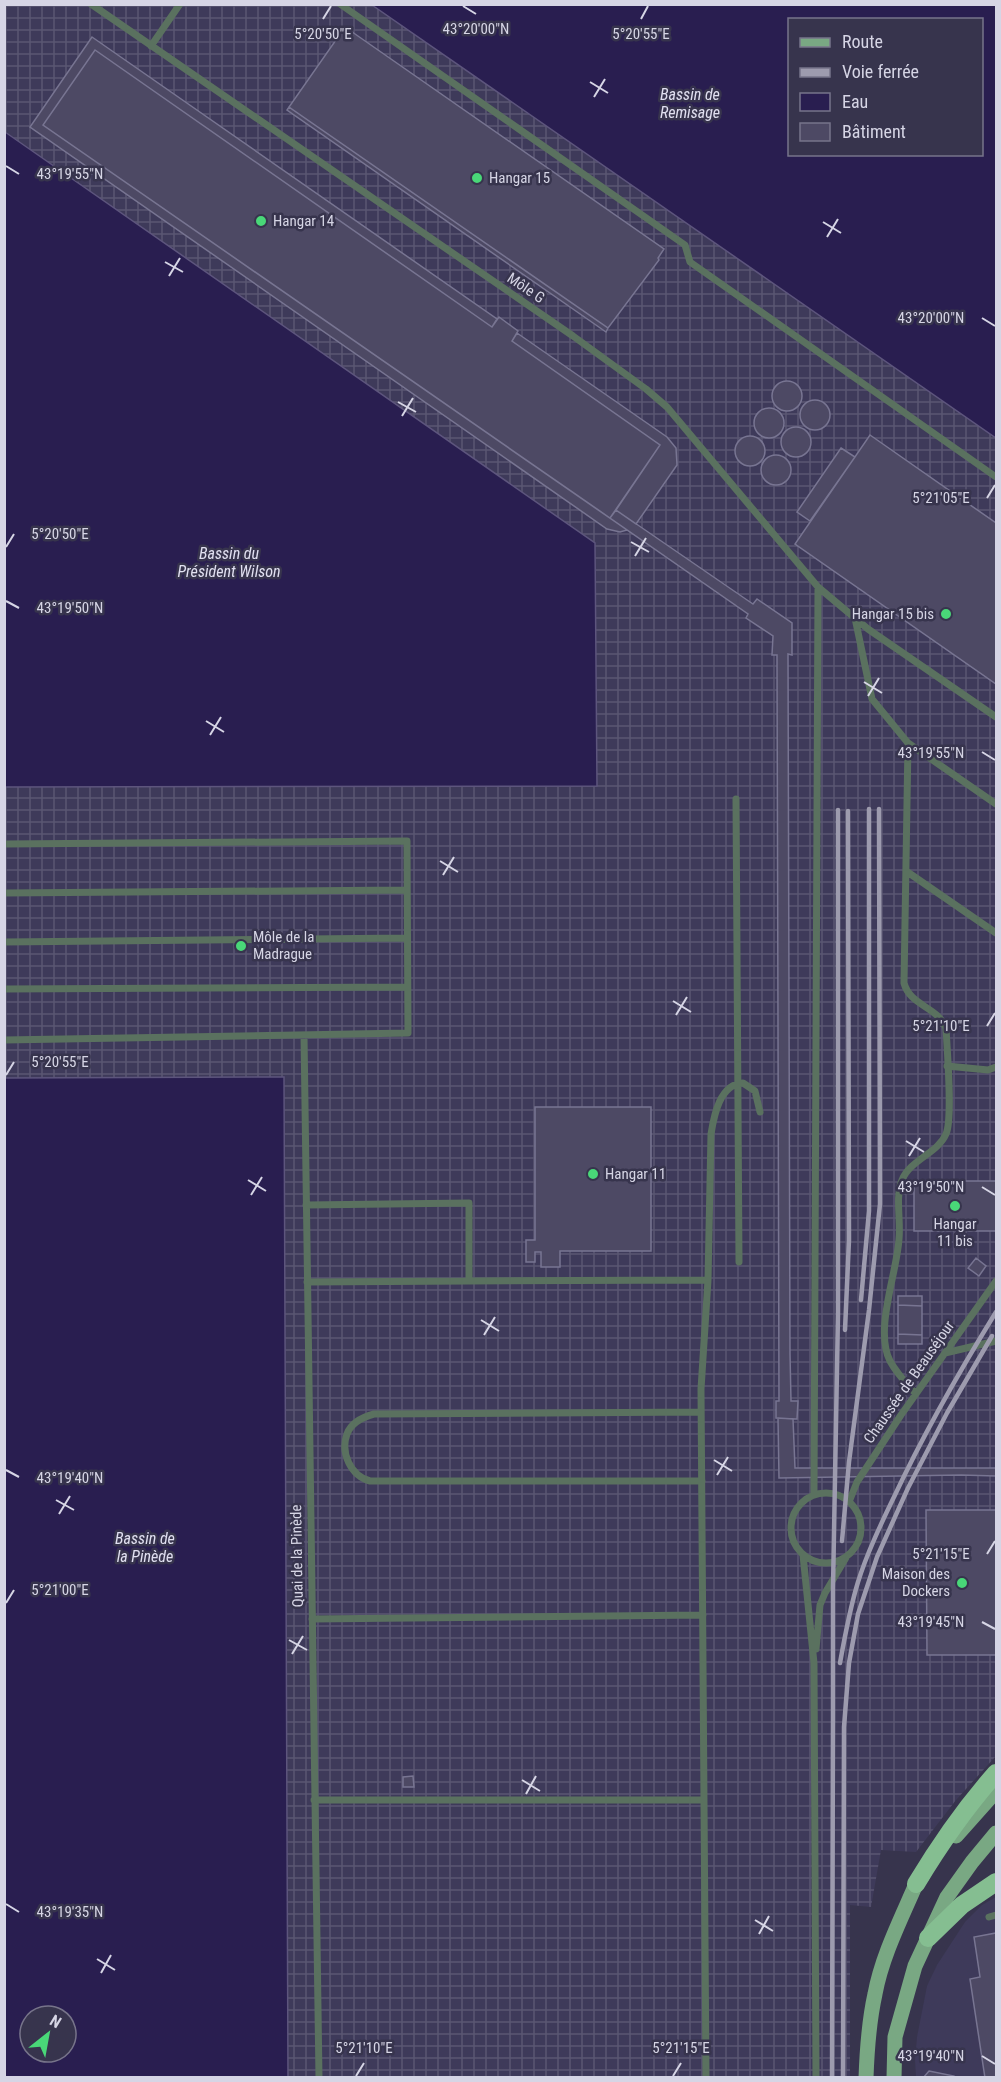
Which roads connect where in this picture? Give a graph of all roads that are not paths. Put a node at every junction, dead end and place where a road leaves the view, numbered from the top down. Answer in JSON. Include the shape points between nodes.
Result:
{"nodes":[{"id":1,"x":91,"y":4,"type":"edge"},
{"id":2,"x":180,"y":4,"type":"edge"},
{"id":3,"x":340,"y":4,"type":"edge"},
{"id":4,"x":151,"y":46,"type":"junction"},
{"id":5,"x":996,"y":477,"type":"edge"},
{"id":6,"x":818,"y":587,"type":"junction"},
{"id":7,"x":855,"y":618,"type":"junction"},
{"id":8,"x":996,"y":717,"type":"edge"},
{"id":9,"x":908,"y":743,"type":"junction"},
{"id":10,"x":736,"y":799,"type":"dead end"},
{"id":11,"x":996,"y":804,"type":"edge"},
{"id":12,"x":4,"y":844,"type":"edge"},
{"id":13,"x":906,"y":871,"type":"junction"},
{"id":14,"x":407,"y":890,"type":"junction"},
{"id":15,"x":4,"y":893,"type":"edge"},
{"id":16,"x":996,"y":933,"type":"edge"},
{"id":17,"x":407,"y":938,"type":"junction"},
{"id":18,"x":4,"y":942,"type":"edge"},
{"id":19,"x":407,"y":987,"type":"junction"},
{"id":20,"x":4,"y":989,"type":"edge"},
{"id":21,"x":304,"y":1035,"type":"junction"},
{"id":22,"x":4,"y":1040,"type":"edge"},
{"id":23,"x":947,"y":1066,"type":"junction"},
{"id":24,"x":996,"y":1067,"type":"edge"},
{"id":25,"x":738,"y":1083,"type":"junction"},
{"id":26,"x":760,"y":1112,"type":"dead end"},
{"id":27,"x":306,"y":1206,"type":"junction"},
{"id":28,"x":739,"y":1262,"type":"dead end"},
{"id":29,"x":708,"y":1280,"type":"junction"},
{"id":30,"x":469,"y":1281,"type":"junction"},
{"id":31,"x":308,"y":1282,"type":"junction"},
{"id":32,"x":996,"y":1285,"type":"edge"},
{"id":33,"x":996,"y":1341,"type":"edge"},
{"id":34,"x":945,"y":1353,"type":"junction"},
{"id":35,"x":916,"y":1394,"type":"junction"},
{"id":36,"x":701,"y":1412,"type":"junction"},
{"id":37,"x":702,"y":1480,"type":"junction"},
{"id":38,"x":814,"y":1495,"type":"junction"},
{"id":39,"x":849,"y":1502,"type":"junction"},
{"id":40,"x":803,"y":1555,"type":"junction"},
{"id":41,"x":848,"y":1555,"type":"junction"},
{"id":42,"x":703,"y":1615,"type":"junction"},
{"id":43,"x":312,"y":1619,"type":"junction"},
{"id":44,"x":814,"y":1663,"type":"junction"},
{"id":45,"x":996,"y":1773,"type":"edge"},
{"id":46,"x":996,"y":1791,"type":"edge"},
{"id":47,"x":314,"y":1800,"type":"junction"},
{"id":48,"x":704,"y":1800,"type":"junction"},
{"id":49,"x":996,"y":1833,"type":"edge"},
{"id":50,"x":996,"y":1882,"type":"edge"},
{"id":51,"x":916,"y":1884,"type":"junction"},
{"id":52,"x":928,"y":1938,"type":"junction"},
{"id":53,"x":319,"y":2078,"type":"edge"},
{"id":54,"x":706,"y":2078,"type":"edge"},
{"id":55,"x":816,"y":2078,"type":"edge"},
{"id":56,"x":866,"y":2078,"type":"edge"},
{"id":57,"x":894,"y":2078,"type":"edge"}],
"edges":[{"from":1,"to":4,"type":"lane","name":"Môle G"},
{"from":2,"to":4,"type":"lane"},
{"from":3,"to":5,"type":"lane","via":[[685,244],[690,262]]},
{"from":4,"to":6,"type":"lane","name":"Môle G","via":[[655,396]]},
{"from":6,"to":7,"type":"lane","name":"Môle G"},
{"from":6,"to":38,"type":"lane"},
{"from":7,"to":8,"type":"lane","name":"Môle G"},
{"from":7,"to":9,"type":"lane","via":[[872,699]]},
{"from":9,"to":11,"type":"lane"},
{"from":9,"to":13,"type":"lane"},
{"from":10,"to":25,"type":"lane"},
{"from":12,"to":14,"type":"lane","via":[[407,841]]},
{"from":13,"to":16,"type":"lane"},
{"from":13,"to":23,"type":"lane","via":[[904,983],[911,997],[943,1021]]},
{"from":14,"to":15,"type":"lane"},
{"from":14,"to":17,"type":"lane"},
{"from":17,"to":18,"type":"lane"},
{"from":17,"to":19,"type":"lane"},
{"from":19,"to":20,"type":"lane"},
{"from":19,"to":21,"type":"lane","via":[[408,1034]]},
{"from":21,"to":22,"type":"lane"},
{"from":21,"to":27,"type":"lane","name":"Quai de la Pinède"},
{"from":23,"to":24,"type":"lane","via":[[988,1071]]},
{"from":23,"to":35,"type":"lane","via":[[946,1134],[903,1178],[898,1251],[888,1294],[886,1351]]},
{"from":25,"to":26,"type":"lane","via":[[755,1091]]},
{"from":25,"to":28,"type":"lane"},
{"from":25,"to":29,"type":"lane","via":[[727,1089],[712,1124]]},
{"from":27,"to":30,"type":"lane","via":[[469,1203]]},
{"from":27,"to":31,"type":"lane","name":"Quai de la Pinède"},
{"from":29,"to":30,"type":"lane"},
{"from":29,"to":36,"type":"lane"},
{"from":30,"to":31,"type":"lane"},
{"from":31,"to":43,"type":"lane","name":"Quai de la Pinède"},
{"from":32,"to":34,"type":"lane","name":"Chaussée de Beauséjour"},
{"from":33,"to":34,"type":"lane"},
{"from":34,"to":35,"type":"lane","name":"Chaussée de Beauséjour"},
{"from":35,"to":39,"type":"lane","name":"Chaussée de Beauséjour","via":[[857,1482]]},
{"from":36,"to":37,"type":"lane"},
{"from":36,"to":37,"type":"lane","via":[[374,1414],[353,1425],[346,1446],[354,1471],[370,1481]]},
{"from":37,"to":42,"type":"lane"},
{"from":38,"to":39,"type":"lane","via":[[835,1494]]},
{"from":38,"to":40,"type":"lane","via":[[797,1507],[790,1527]]},
{"from":39,"to":41,"type":"lane","via":[[860,1523],[860,1535]]},
{"from":40,"to":41,"type":"lane","via":[[823,1563]]},
{"from":40,"to":44,"type":"lane"},
{"from":41,"to":44,"type":"lane","via":[[820,1605]]},
{"from":42,"to":43,"type":"lane"},
{"from":42,"to":48,"type":"lane"},
{"from":43,"to":47,"type":"lane","name":"Quai de la Pinède"},
{"from":44,"to":55,"type":"lane"},
{"from":45,"to":51,"type":"highway","via":[[940,1843]]},
{"from":46,"to":51,"type":"main road"},
{"from":47,"to":48,"type":"lane"},
{"from":47,"to":53,"type":"lane","name":"Quai de la Pinède"},
{"from":48,"to":54,"type":"lane"},
{"from":49,"to":52,"type":"main road","via":[[947,1897]]},
{"from":50,"to":52,"type":"highway","via":[[962,1905]]},
{"from":51,"to":56,"type":"main road","via":[[875,1991]]},
{"from":52,"to":57,"type":"main road","via":[[915,1966],[895,2037]]}]}
